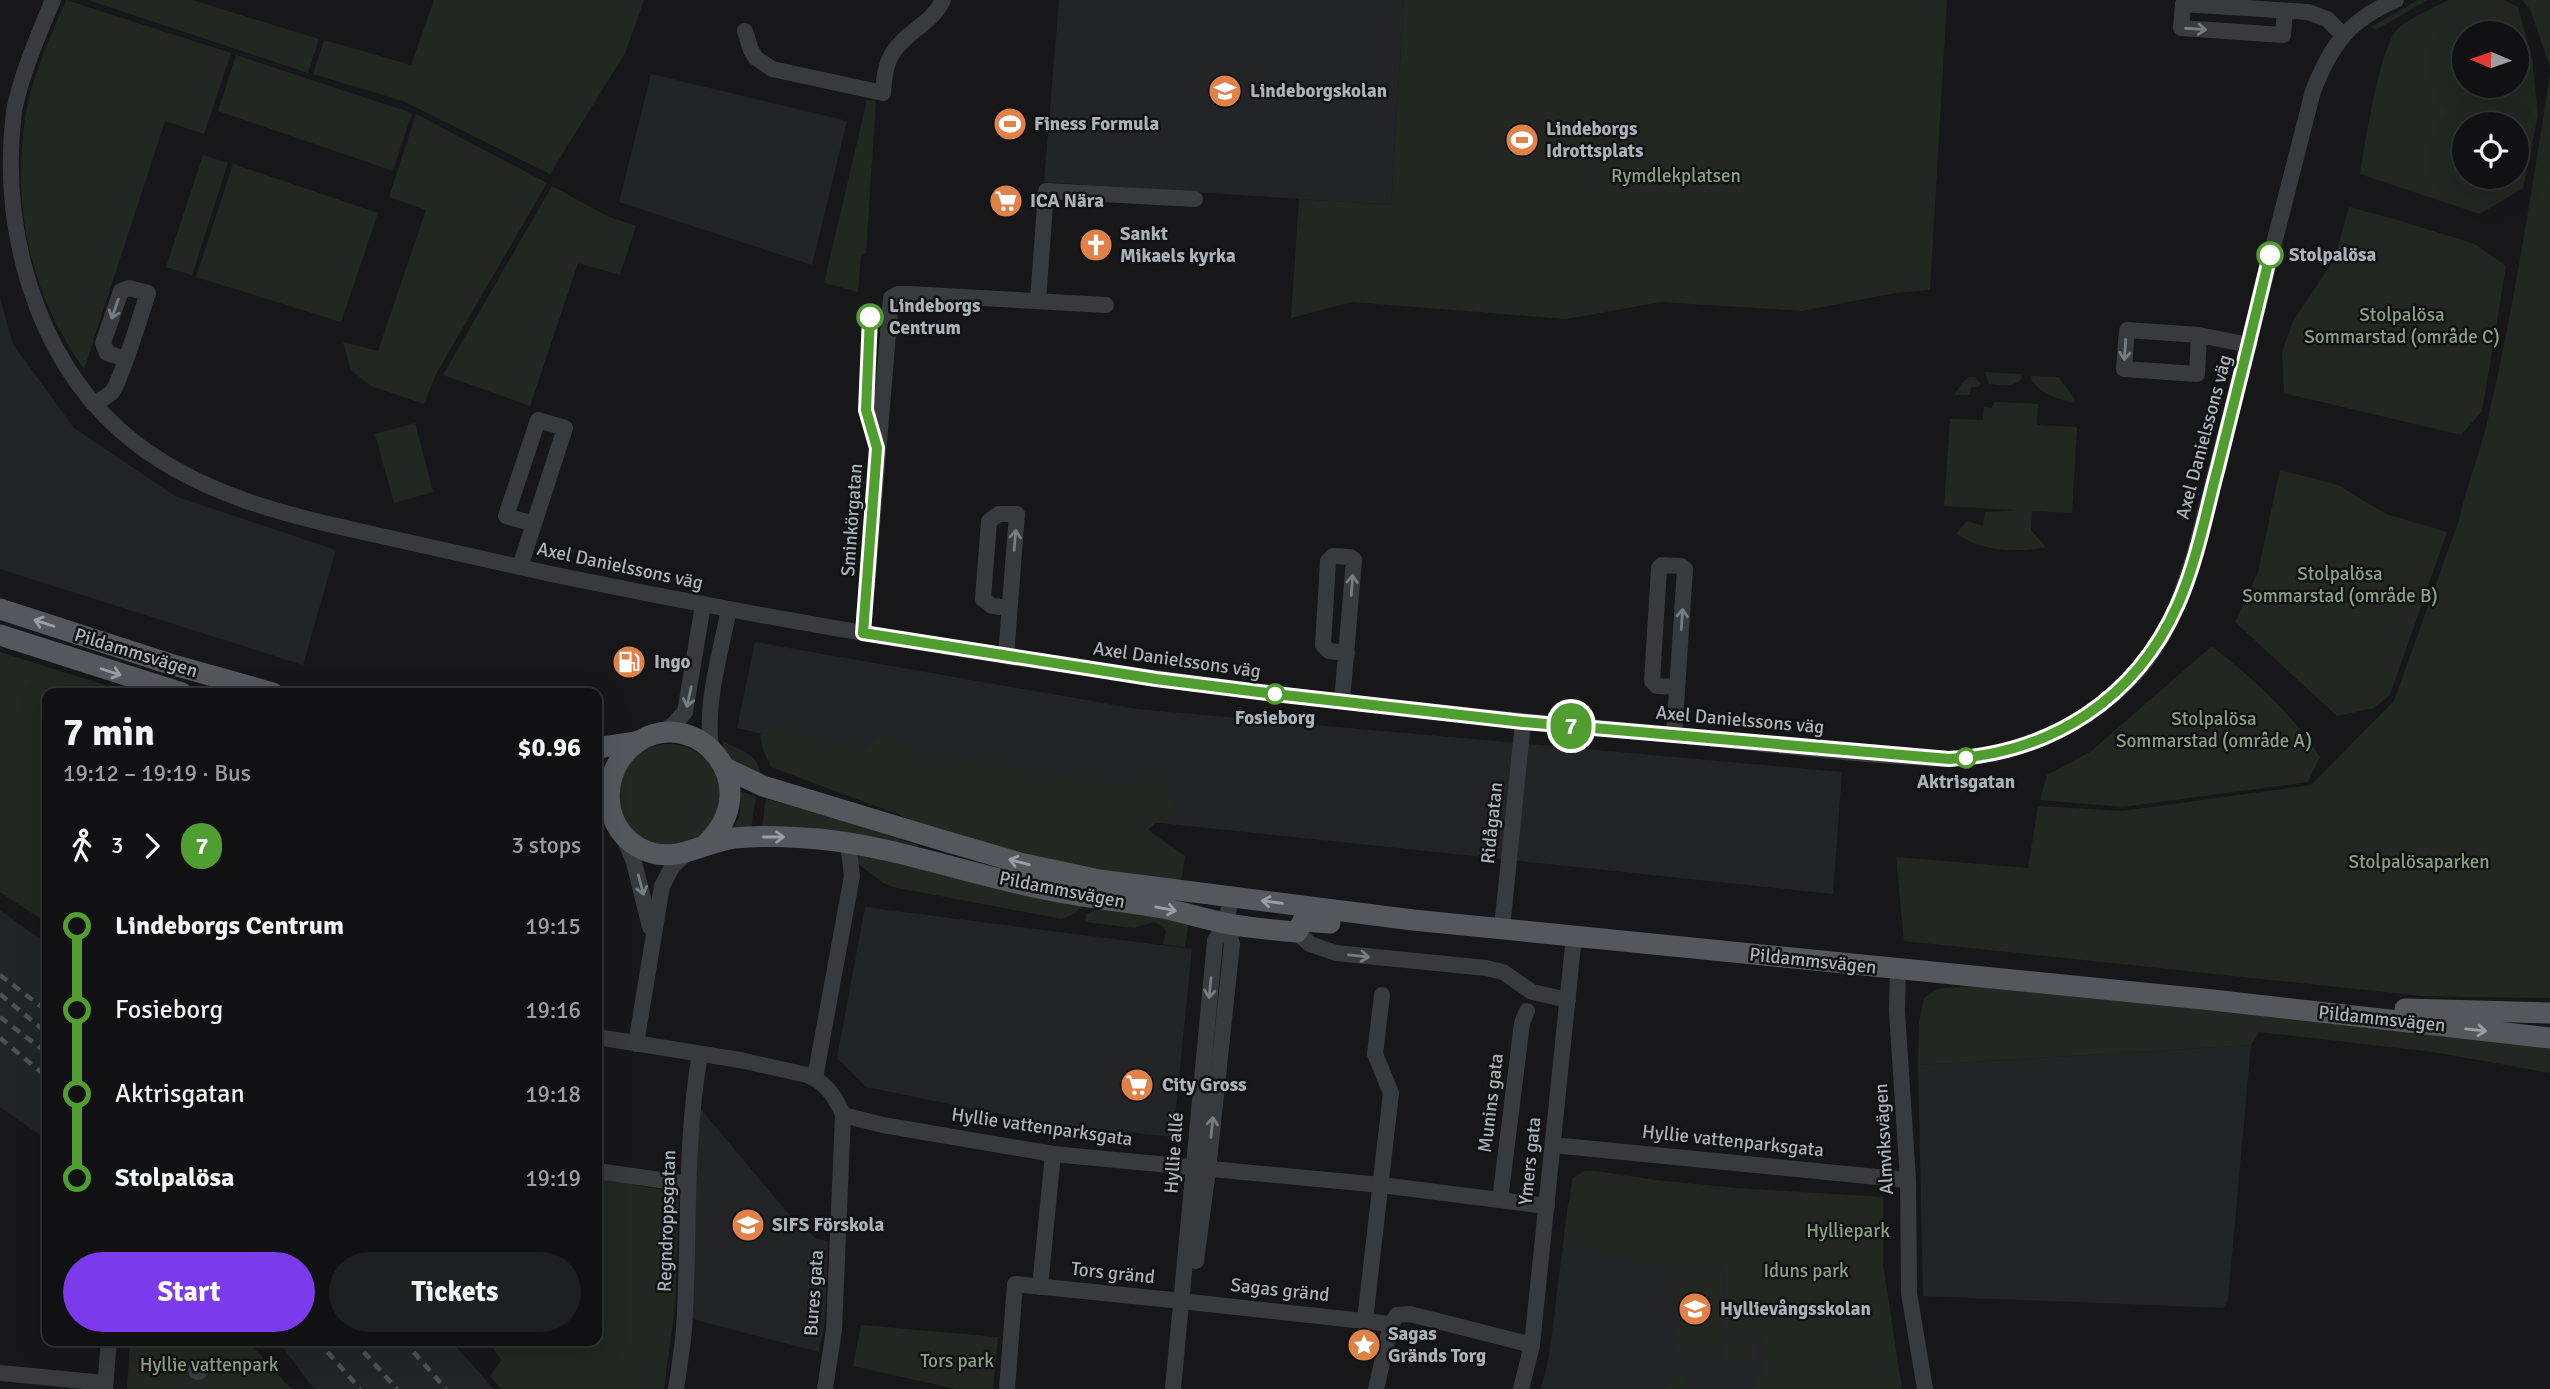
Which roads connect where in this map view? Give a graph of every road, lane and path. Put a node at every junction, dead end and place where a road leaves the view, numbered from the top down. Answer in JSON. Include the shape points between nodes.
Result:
{"nodes":[{"id":1,"x":53,"y":0,"type":"edge"},
{"id":2,"x":943,"y":0,"type":"edge"},
{"id":3,"x":2396,"y":0,"type":"edge"},
{"id":4,"x":2285,"y":10,"type":"junction"},
{"id":5,"x":745,"y":31,"type":"dead end"},
{"id":6,"x":2343,"y":35,"type":"junction"},
{"id":7,"x":1195,"y":199,"type":"dead end"},
{"id":8,"x":1034,"y":300,"type":"junction"},
{"id":9,"x":1106,"y":305,"type":"dead end"},
{"id":10,"x":2199,"y":335,"type":"junction"},
{"id":11,"x":2249,"y":345,"type":"junction"},
{"id":12,"x":125,"y":359,"type":"dead end"},
{"id":13,"x":94,"y":404,"type":"junction"},
{"id":14,"x":534,"y":524,"type":"junction"},
{"id":15,"x":520,"y":567,"type":"junction"},
{"id":16,"x":703,"y":605,"type":"junction"},
{"id":17,"x":1009,"y":608,"type":"junction"},
{"id":18,"x":0,"y":609,"type":"edge"},
{"id":19,"x":729,"y":609,"type":"junction"},
{"id":20,"x":863,"y":633,"type":"junction"},
{"id":21,"x":0,"y":635,"type":"edge"},
{"id":22,"x":1348,"y":653,"type":"junction"},
{"id":23,"x":1006,"y":656,"type":"junction"},
{"id":24,"x":1677,"y":687,"type":"junction"},
{"id":25,"x":166,"y":688,"type":"edge"},
{"id":26,"x":255,"y":688,"type":"edge"},
{"id":27,"x":1342,"y":701,"type":"junction"},
{"id":28,"x":1523,"y":722,"type":"junction"},
{"id":29,"x":1674,"y":735,"type":"junction"},
{"id":30,"x":648,"y":738,"type":"junction"},
{"id":31,"x":602,"y":747,"type":"edge"},
{"id":32,"x":711,"y":749,"type":"junction"},
{"id":33,"x":725,"y":768,"type":"junction"},
{"id":34,"x":602,"y":809,"type":"edge"},
{"id":35,"x":619,"y":828,"type":"junction"},
{"id":36,"x":848,"y":844,"type":"junction"},
{"id":37,"x":697,"y":849,"type":"junction"},
{"id":38,"x":1231,"y":897,"type":"junction"},
{"id":39,"x":1413,"y":920,"type":"junction"},
{"id":40,"x":1226,"y":923,"type":"junction"},
{"id":41,"x":1502,"y":928,"type":"junction"},
{"id":42,"x":1297,"y":932,"type":"junction"},
{"id":43,"x":1574,"y":936,"type":"junction"},
{"id":44,"x":652,"y":937,"type":"junction"},
{"id":45,"x":1898,"y":969,"type":"junction"},
{"id":46,"x":1382,"y":995,"type":"dead end"},
{"id":47,"x":1568,"y":1000,"type":"junction"},
{"id":48,"x":2213,"y":1000,"type":"junction"},
{"id":49,"x":1527,"y":1011,"type":"dead end"},
{"id":50,"x":2550,"y":1013,"type":"edge"},
{"id":51,"x":602,"y":1038,"type":"edge"},
{"id":52,"x":2550,"y":1038,"type":"edge"},
{"id":53,"x":636,"y":1044,"type":"junction"},
{"id":54,"x":700,"y":1054,"type":"junction"},
{"id":55,"x":815,"y":1078,"type":"junction"},
{"id":56,"x":842,"y":1115,"type":"junction"},
{"id":57,"x":1553,"y":1145,"type":"junction"},
{"id":58,"x":1053,"y":1154,"type":"junction"},
{"id":59,"x":1201,"y":1169,"type":"junction"},
{"id":60,"x":602,"y":1172,"type":"edge"},
{"id":61,"x":1908,"y":1180,"type":"junction"},
{"id":62,"x":688,"y":1184,"type":"junction"},
{"id":63,"x":1381,"y":1185,"type":"junction"},
{"id":64,"x":1500,"y":1200,"type":"junction"},
{"id":65,"x":1547,"y":1206,"type":"junction"},
{"id":66,"x":1040,"y":1287,"type":"junction"},
{"id":67,"x":1186,"y":1301,"type":"junction"},
{"id":68,"x":1365,"y":1320,"type":"junction"},
{"id":69,"x":1391,"y":1324,"type":"junction"},
{"id":70,"x":1532,"y":1345,"type":"junction"},
{"id":71,"x":108,"y":1346,"type":"edge"},
{"id":72,"x":0,"y":1373,"type":"edge"},
{"id":73,"x":105,"y":1386,"type":"edge"},
{"id":74,"x":676,"y":1389,"type":"edge"},
{"id":75,"x":825,"y":1389,"type":"edge"},
{"id":76,"x":1007,"y":1389,"type":"edge"},
{"id":77,"x":1173,"y":1389,"type":"edge"},
{"id":78,"x":1182,"y":1389,"type":"edge"},
{"id":79,"x":1376,"y":1389,"type":"edge"},
{"id":80,"x":1521,"y":1389,"type":"edge"},
{"id":81,"x":1926,"y":1389,"type":"edge"}],
"edges":[{"from":1,"to":13,"type":"street","name":"Axel Danielssons väg","via":[[14,110],[8,200],[21,271],[40,320],[67,369]]},
{"from":2,"to":5,"type":"street","via":[[892,55],[883,93],[762,65]]},
{"from":3,"to":6,"type":"street","name":"Axel Danielssons väg"},
{"from":4,"to":4,"type":"street","one_way":true,"via":[[2183,4],[2181,28],[2283,34]]},
{"from":4,"to":6,"type":"street","via":[[2327,19]]},
{"from":6,"to":11,"type":"street","name":"Axel Danielssons väg","via":[[2325,59],[2313,91]]},
{"from":7,"to":8,"type":"street","via":[[1046,191]]},
{"from":8,"to":9,"type":"street"},
{"from":8,"to":20,"type":"street","name":"Sminkörgatan","via":[[909,293],[891,298]]},
{"from":10,"to":10,"type":"street","one_way":true,"via":[[2127,330],[2124,369],[2197,374]]},
{"from":10,"to":11,"type":"street"},
{"from":11,"to":29,"type":"street","name":"Axel Danielssons väg","via":[[2178,603],[2151,654],[2086,715],[2023,746],[1949,759]]},
{"from":12,"to":13,"type":"street","via":[[113,391]]},
{"from":13,"to":15,"type":"street","name":"Axel Danielssons väg","via":[[128,437],[178,472],[238,498]]},
{"from":14,"to":14,"type":"street","via":[[565,428],[538,420],[506,516]]},
{"from":14,"to":15,"type":"street"},
{"from":15,"to":16,"type":"street","name":"Axel Danielssons väg"},
{"from":16,"to":19,"type":"street","name":"Axel Danielssons väg"},
{"from":16,"to":30,"type":"street","one_way":true,"via":[[685,712]]},
{"from":17,"to":17,"type":"street","one_way":true,"via":[[1017,514],[999,514],[989,521],[983,599],[992,606]]},
{"from":17,"to":23,"type":"street"},
{"from":26,"to":18,"type":"main road","name":"Pildammsvägen","one_way":true},
{"from":19,"to":20,"type":"street","name":"Axel Danielssons väg"},
{"from":19,"to":32,"type":"street","via":[[710,703]]},
{"from":20,"to":23,"type":"street","name":"Axel Danielssons väg"},
{"from":21,"to":25,"type":"main road","name":"Pildammsvägen","one_way":true},
{"from":22,"to":22,"type":"street","one_way":true,"via":[[1354,559],[1333,556],[1328,561],[1323,645],[1329,652]]},
{"from":22,"to":27,"type":"street"},
{"from":23,"to":27,"type":"street","name":"Axel Danielssons väg"},
{"from":24,"to":24,"type":"street","one_way":true,"via":[[1685,569],[1662,565],[1652,681],[1657,686]]},
{"from":24,"to":29,"type":"street"},
{"from":27,"to":28,"type":"street","name":"Axel Danielssons väg"},
{"from":28,"to":29,"type":"street","name":"Axel Danielssons väg"},
{"from":28,"to":41,"type":"street","name":"Ridågatan"},
{"from":30,"to":31,"type":"main road","name":"Pildammsvägen"},
{"from":30,"to":32,"type":"main road","name":"Pildammsvägen","via":[[677,733]]},
{"from":30,"to":35,"type":"main road","via":[[624,753],[614,768],[609,804]]},
{"from":32,"to":33,"type":"main road","name":"Pildammsvägen"},
{"from":33,"to":37,"type":"main road","name":"Pildammsvägen","via":[[730,781],[729,809],[720,828]]},
{"from":38,"to":33,"type":"main road","name":"Pildammsvägen","one_way":true,"via":[[1099,880],[1020,863],[763,786]]},
{"from":34,"to":35,"type":"main road","name":"Pildammsvägen"},
{"from":35,"to":37,"type":"main road","name":"Pildammsvägen","via":[[653,854],[670,856]]},
{"from":35,"to":44,"type":"street","one_way":true,"via":[[635,862]]},
{"from":37,"to":36,"type":"main road","name":"Pildammsvägen","one_way":true,"via":[[734,838],[779,836]]},
{"from":36,"to":40,"type":"main road","name":"Pildammsvägen","one_way":true,"via":[[1059,892]]},
{"from":36,"to":55,"type":"street","via":[[852,876]]},
{"from":37,"to":44,"type":"street","via":[[671,867],[662,886]]},
{"from":39,"to":38,"type":"main road","name":"Pildammsvägen","one_way":true},
{"from":38,"to":40,"type":"street","name":"Hyllie allé"},
{"from":39,"to":41,"type":"main road","name":"Pildammsvägen"},
{"from":39,"to":42,"type":"main road","name":"Pildammsvägen","via":[[1303,921]]},
{"from":40,"to":42,"type":"main road","name":"Pildammsvägen"},
{"from":40,"to":59,"type":"street","name":"Hyllie allé","via":[[1215,940],[1196,1122]]},
{"from":41,"to":43,"type":"main road","name":"Pildammsvägen"},
{"from":42,"to":47,"type":"street","one_way":true,"via":[[1310,944],[1336,953],[1503,972],[1532,992]]},
{"from":43,"to":45,"type":"main road","name":"Pildammsvägen"},
{"from":43,"to":47,"type":"street","name":"Ymers gata"},
{"from":44,"to":53,"type":"street"},
{"from":45,"to":48,"type":"main road","name":"Pildammsvägen"},
{"from":45,"to":61,"type":"street","name":"Almviksvägen"},
{"from":46,"to":63,"type":"street","via":[[1375,1054],[1391,1093]]},
{"from":47,"to":57,"type":"street","name":"Ymers gata"},
{"from":48,"to":50,"type":"main road","name":"Pildammsvägen"},
{"from":48,"to":52,"type":"main road","name":"Pildammsvägen","one_way":true},
{"from":49,"to":64,"type":"street","name":"Munins gata"},
{"from":51,"to":53,"type":"street"},
{"from":53,"to":54,"type":"street"},
{"from":54,"to":55,"type":"street"},
{"from":54,"to":62,"type":"street","name":"Regndroppsgatan"},
{"from":55,"to":56,"type":"street","via":[[834,1096]]},
{"from":56,"to":58,"type":"street","name":"Hyllie vattenparksgata"},
{"from":56,"to":75,"type":"street","name":"Bures gata","via":[[834,1330]]},
{"from":57,"to":61,"type":"street","name":"Hyllie vattenparksgata"},
{"from":57,"to":65,"type":"street","name":"Ymers gata"},
{"from":58,"to":59,"type":"street","name":"Hyllie vattenparksgata"},
{"from":58,"to":66,"type":"street"},
{"from":59,"to":63,"type":"street","name":"Hyllie vattenparksgata"},
{"from":59,"to":67,"type":"street","name":"Hyllie allé"},
{"from":60,"to":62,"type":"street"},
{"from":61,"to":81,"type":"street","name":"Almviksvägen","via":[[1909,1293]]},
{"from":62,"to":74,"type":"street","name":"Regndroppsgatan","via":[[684,1331]]},
{"from":63,"to":64,"type":"street","name":"Hyllie vattenparksgata"},
{"from":63,"to":68,"type":"street"},
{"from":64,"to":65,"type":"street","name":"Hyllie vattenparksgata"},
{"from":65,"to":70,"type":"street","name":"Ymers gata"},
{"from":66,"to":67,"type":"street","name":"Tors gränd"},
{"from":66,"to":76,"type":"street","name":"Tors gränd","via":[[1015,1284]]},
{"from":67,"to":68,"type":"street","name":"Sagas gränd"},
{"from":67,"to":77,"type":"street","name":"Hyllie allé"},
{"from":67,"to":78,"type":"street","name":"Hyllie allé"},
{"from":68,"to":69,"type":"street","name":"Sagas gränd"},
{"from":69,"to":70,"type":"street","name":"Sagas gränd","via":[[1397,1315],[1410,1314]]},
{"from":69,"to":79,"type":"street"},
{"from":70,"to":80,"type":"street","name":"Ymers gata"},
{"from":71,"to":73,"type":"street"},
{"from":72,"to":73,"type":"street"}]}
